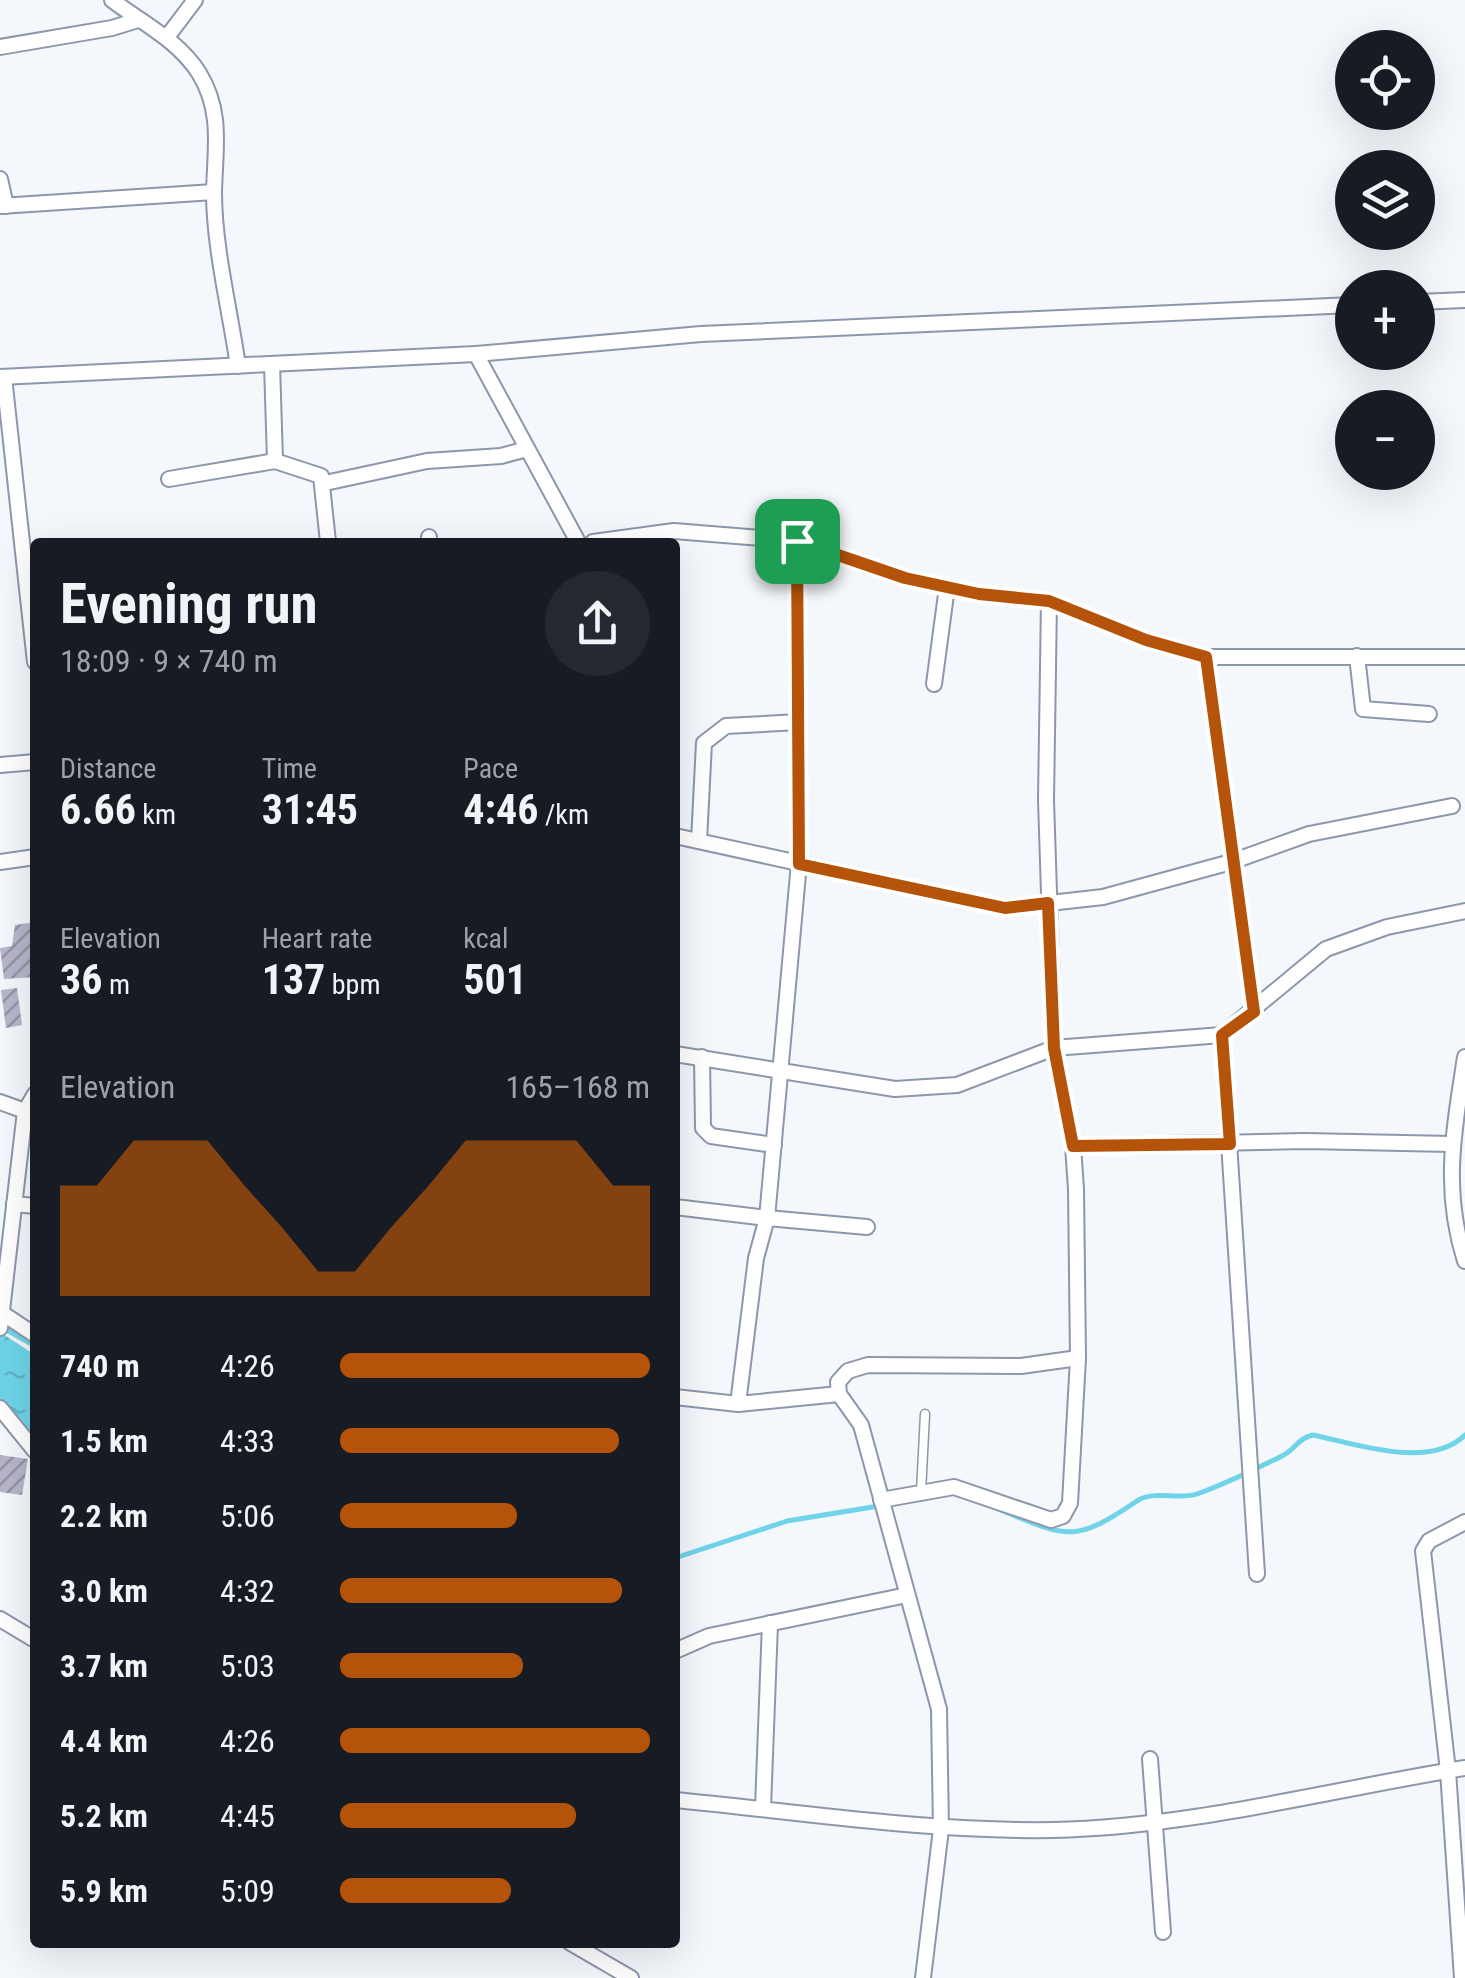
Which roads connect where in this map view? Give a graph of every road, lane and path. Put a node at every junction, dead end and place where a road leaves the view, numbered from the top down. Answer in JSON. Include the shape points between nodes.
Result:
{"nodes":[{"id":1,"x":112,"y":0,"type":"edge"},
{"id":2,"x":195,"y":0,"type":"edge"},
{"id":3,"x":138,"y":20,"type":"junction"},
{"id":4,"x":166,"y":36,"type":"junction"},
{"id":5,"x":0,"y":47,"type":"edge"},
{"id":6,"x":0,"y":178,"type":"edge"},
{"id":7,"x":214,"y":192,"type":"junction"},
{"id":8,"x":3,"y":206,"type":"edge"},
{"id":9,"x":1465,"y":300,"type":"edge"},
{"id":10,"x":1435,"y":301,"type":"edge"},
{"id":11,"x":1335,"y":306,"type":"edge"},
{"id":12,"x":476,"y":354,"type":"junction"},
{"id":13,"x":272,"y":364,"type":"junction"},
{"id":14,"x":238,"y":366,"type":"junction"},
{"id":15,"x":2,"y":377,"type":"edge"},
{"id":16,"x":527,"y":449,"type":"junction"},
{"id":17,"x":274,"y":461,"type":"junction"},
{"id":18,"x":169,"y":479,"type":"dead end"},
{"id":19,"x":325,"y":483,"type":"junction"},
{"id":20,"x":328,"y":538,"type":"edge"},
{"id":21,"x":576,"y":538,"type":"edge"},
{"id":22,"x":622,"y":538,"type":"edge"},
{"id":23,"x":797,"y":541,"type":"junction"},
{"id":24,"x":947,"y":587,"type":"junction"},
{"id":25,"x":1049,"y":601,"type":"junction"},
{"id":26,"x":30,"y":618,"type":"edge"},
{"id":27,"x":1357,"y":656,"type":"junction"},
{"id":28,"x":1206,"y":657,"type":"junction"},
{"id":29,"x":1465,"y":657,"type":"edge"},
{"id":30,"x":934,"y":684,"type":"dead end"},
{"id":31,"x":1429,"y":714,"type":"dead end"},
{"id":32,"x":799,"y":722,"type":"junction"},
{"id":33,"x":30,"y":762,"type":"edge"},
{"id":34,"x":0,"y":765,"type":"edge"},
{"id":35,"x":1452,"y":806,"type":"dead end"},
{"id":36,"x":680,"y":837,"type":"edge"},
{"id":37,"x":699,"y":841,"type":"junction"},
{"id":38,"x":30,"y":859,"type":"edge"},
{"id":39,"x":0,"y":862,"type":"edge"},
{"id":40,"x":1230,"y":862,"type":"junction"},
{"id":41,"x":799,"y":864,"type":"junction"},
{"id":42,"x":1048,"y":903,"type":"junction"},
{"id":43,"x":1465,"y":911,"type":"edge"},
{"id":44,"x":1254,"y":1012,"type":"junction"},
{"id":45,"x":1222,"y":1035,"type":"junction"},
{"id":46,"x":1054,"y":1048,"type":"junction"},
{"id":47,"x":680,"y":1055,"type":"edge"},
{"id":48,"x":702,"y":1057,"type":"junction"},
{"id":49,"x":1465,"y":1057,"type":"edge"},
{"id":50,"x":780,"y":1068,"type":"junction"},
{"id":51,"x":0,"y":1102,"type":"edge"},
{"id":52,"x":30,"y":1103,"type":"edge"},
{"id":53,"x":25,"y":1112,"type":"junction"},
{"id":54,"x":1230,"y":1144,"type":"junction"},
{"id":55,"x":1452,"y":1144,"type":"junction"},
{"id":56,"x":774,"y":1145,"type":"junction"},
{"id":57,"x":1073,"y":1146,"type":"junction"},
{"id":58,"x":680,"y":1208,"type":"edge"},
{"id":59,"x":9,"y":1215,"type":"edge"},
{"id":60,"x":767,"y":1218,"type":"junction"},
{"id":61,"x":867,"y":1228,"type":"dead end"},
{"id":62,"x":1465,"y":1261,"type":"edge"},
{"id":63,"x":1,"y":1320,"type":"edge"},
{"id":64,"x":30,"y":1334,"type":"edge"},
{"id":65,"x":1078,"y":1358,"type":"junction"},
{"id":66,"x":839,"y":1394,"type":"junction"},
{"id":67,"x":680,"y":1398,"type":"edge"},
{"id":68,"x":738,"y":1404,"type":"junction"},
{"id":69,"x":0,"y":1408,"type":"edge"},
{"id":70,"x":925,"y":1414,"type":"dead end"},
{"id":71,"x":30,"y":1445,"type":"edge"},
{"id":72,"x":920,"y":1492,"type":"junction"},
{"id":73,"x":880,"y":1497,"type":"junction"},
{"id":74,"x":1465,"y":1522,"type":"edge"},
{"id":75,"x":1258,"y":1574,"type":"dead end"},
{"id":76,"x":907,"y":1595,"type":"junction"},
{"id":77,"x":0,"y":1619,"type":"edge"},
{"id":78,"x":770,"y":1623,"type":"junction"},
{"id":79,"x":30,"y":1637,"type":"edge"},
{"id":80,"x":680,"y":1649,"type":"edge"},
{"id":81,"x":1150,"y":1759,"type":"dead end"},
{"id":82,"x":1465,"y":1768,"type":"edge"},
{"id":83,"x":1448,"y":1771,"type":"junction"},
{"id":84,"x":680,"y":1800,"type":"edge"},
{"id":85,"x":763,"y":1808,"type":"junction"},
{"id":86,"x":1154,"y":1823,"type":"junction"},
{"id":87,"x":941,"y":1829,"type":"junction"},
{"id":88,"x":1163,"y":1932,"type":"dead end"},
{"id":89,"x":579,"y":1948,"type":"edge"},
{"id":90,"x":631,"y":1978,"type":"edge"},
{"id":91,"x":923,"y":1978,"type":"edge"},
{"id":92,"x":1462,"y":1978,"type":"edge"}],
"edges":[{"from":1,"to":3,"type":"street"},
{"from":2,"to":4,"type":"street"},
{"from":3,"to":4,"type":"street"},
{"from":3,"to":5,"type":"street"},
{"from":4,"to":7,"type":"street","via":[[199,72],[215,111]]},
{"from":6,"to":8,"type":"street"},
{"from":7,"to":8,"type":"street"},
{"from":7,"to":14,"type":"street"},
{"from":9,"to":10,"type":"street"},
{"from":11,"to":12,"type":"street","via":[[701,334]]},
{"from":12,"to":13,"type":"street"},
{"from":12,"to":16,"type":"street"},
{"from":13,"to":14,"type":"street"},
{"from":13,"to":17,"type":"street"},
{"from":14,"to":15,"type":"street"},
{"from":15,"to":26,"type":"street"},
{"from":16,"to":19,"type":"street","via":[[427,460]]},
{"from":16,"to":21,"type":"street"},
{"from":17,"to":18,"type":"street"},
{"from":17,"to":19,"type":"street","via":[[317,472]]},
{"from":19,"to":20,"type":"street"},
{"from":22,"to":23,"type":"street","via":[[674,531]]},
{"from":23,"to":24,"type":"street"},
{"from":23,"to":32,"type":"street"},
{"from":24,"to":25,"type":"street"},
{"from":24,"to":30,"type":"street"},
{"from":25,"to":28,"type":"street"},
{"from":25,"to":42,"type":"street"},
{"from":27,"to":28,"type":"street"},
{"from":27,"to":29,"type":"street"},
{"from":27,"to":31,"type":"street","via":[[1364,709]]},
{"from":28,"to":40,"type":"street"},
{"from":32,"to":37,"type":"street","via":[[726,726],[704,743]]},
{"from":32,"to":41,"type":"street"},
{"from":33,"to":34,"type":"street"},
{"from":35,"to":40,"type":"street","via":[[1309,834]]},
{"from":36,"to":37,"type":"street"},
{"from":37,"to":41,"type":"street"},
{"from":38,"to":39,"type":"street"},
{"from":40,"to":42,"type":"street","via":[[1104,897]]},
{"from":40,"to":44,"type":"street"},
{"from":41,"to":42,"type":"street","via":[[1005,908]]},
{"from":41,"to":50,"type":"street"},
{"from":42,"to":46,"type":"street"},
{"from":43,"to":44,"type":"street","via":[[1326,949]]},
{"from":44,"to":45,"type":"street"},
{"from":45,"to":46,"type":"street"},
{"from":45,"to":54,"type":"street"},
{"from":46,"to":50,"type":"street","via":[[931,1088]]},
{"from":46,"to":57,"type":"street"},
{"from":47,"to":48,"type":"street"},
{"from":48,"to":50,"type":"street"},
{"from":48,"to":56,"type":"street","via":[[702,1128],[711,1136]]},
{"from":49,"to":55,"type":"street"},
{"from":50,"to":56,"type":"street"},
{"from":51,"to":53,"type":"street"},
{"from":52,"to":53,"type":"street"},
{"from":53,"to":59,"type":"street"},
{"from":54,"to":55,"type":"street"},
{"from":54,"to":57,"type":"street"},
{"from":54,"to":75,"type":"street"},
{"from":55,"to":62,"type":"street","via":[[1450,1204]]},
{"from":56,"to":60,"type":"street"},
{"from":57,"to":65,"type":"street"},
{"from":58,"to":60,"type":"street"},
{"from":59,"to":63,"type":"street"},
{"from":60,"to":61,"type":"street"},
{"from":60,"to":68,"type":"street"},
{"from":63,"to":64,"type":"street"},
{"from":65,"to":66,"type":"street","via":[[1021,1366],[868,1364],[848,1371],[838,1382]]},
{"from":65,"to":72,"type":"street","via":[[1073,1482],[1063,1516],[1042,1518],[954,1486]]},
{"from":66,"to":68,"type":"street"},
{"from":66,"to":73,"type":"street","via":[[861,1425]]},
{"from":67,"to":68,"type":"street"},
{"from":69,"to":71,"type":"street"},
{"from":70,"to":72,"type":"lane"},
{"from":72,"to":73,"type":"street"},
{"from":73,"to":76,"type":"street"},
{"from":74,"to":83,"type":"street","via":[[1428,1541],[1423,1551]]},
{"from":76,"to":78,"type":"street"},
{"from":76,"to":87,"type":"street","via":[[939,1708]]},
{"from":77,"to":79,"type":"street"},
{"from":78,"to":80,"type":"street"},
{"from":78,"to":85,"type":"street"},
{"from":81,"to":86,"type":"street"},
{"from":82,"to":83,"type":"street"},
{"from":83,"to":86,"type":"street"},
{"from":83,"to":92,"type":"street"},
{"from":84,"to":85,"type":"street"},
{"from":85,"to":87,"type":"street"},
{"from":86,"to":87,"type":"street"},
{"from":86,"to":88,"type":"street"},
{"from":87,"to":91,"type":"street"},
{"from":89,"to":90,"type":"street"}]}
